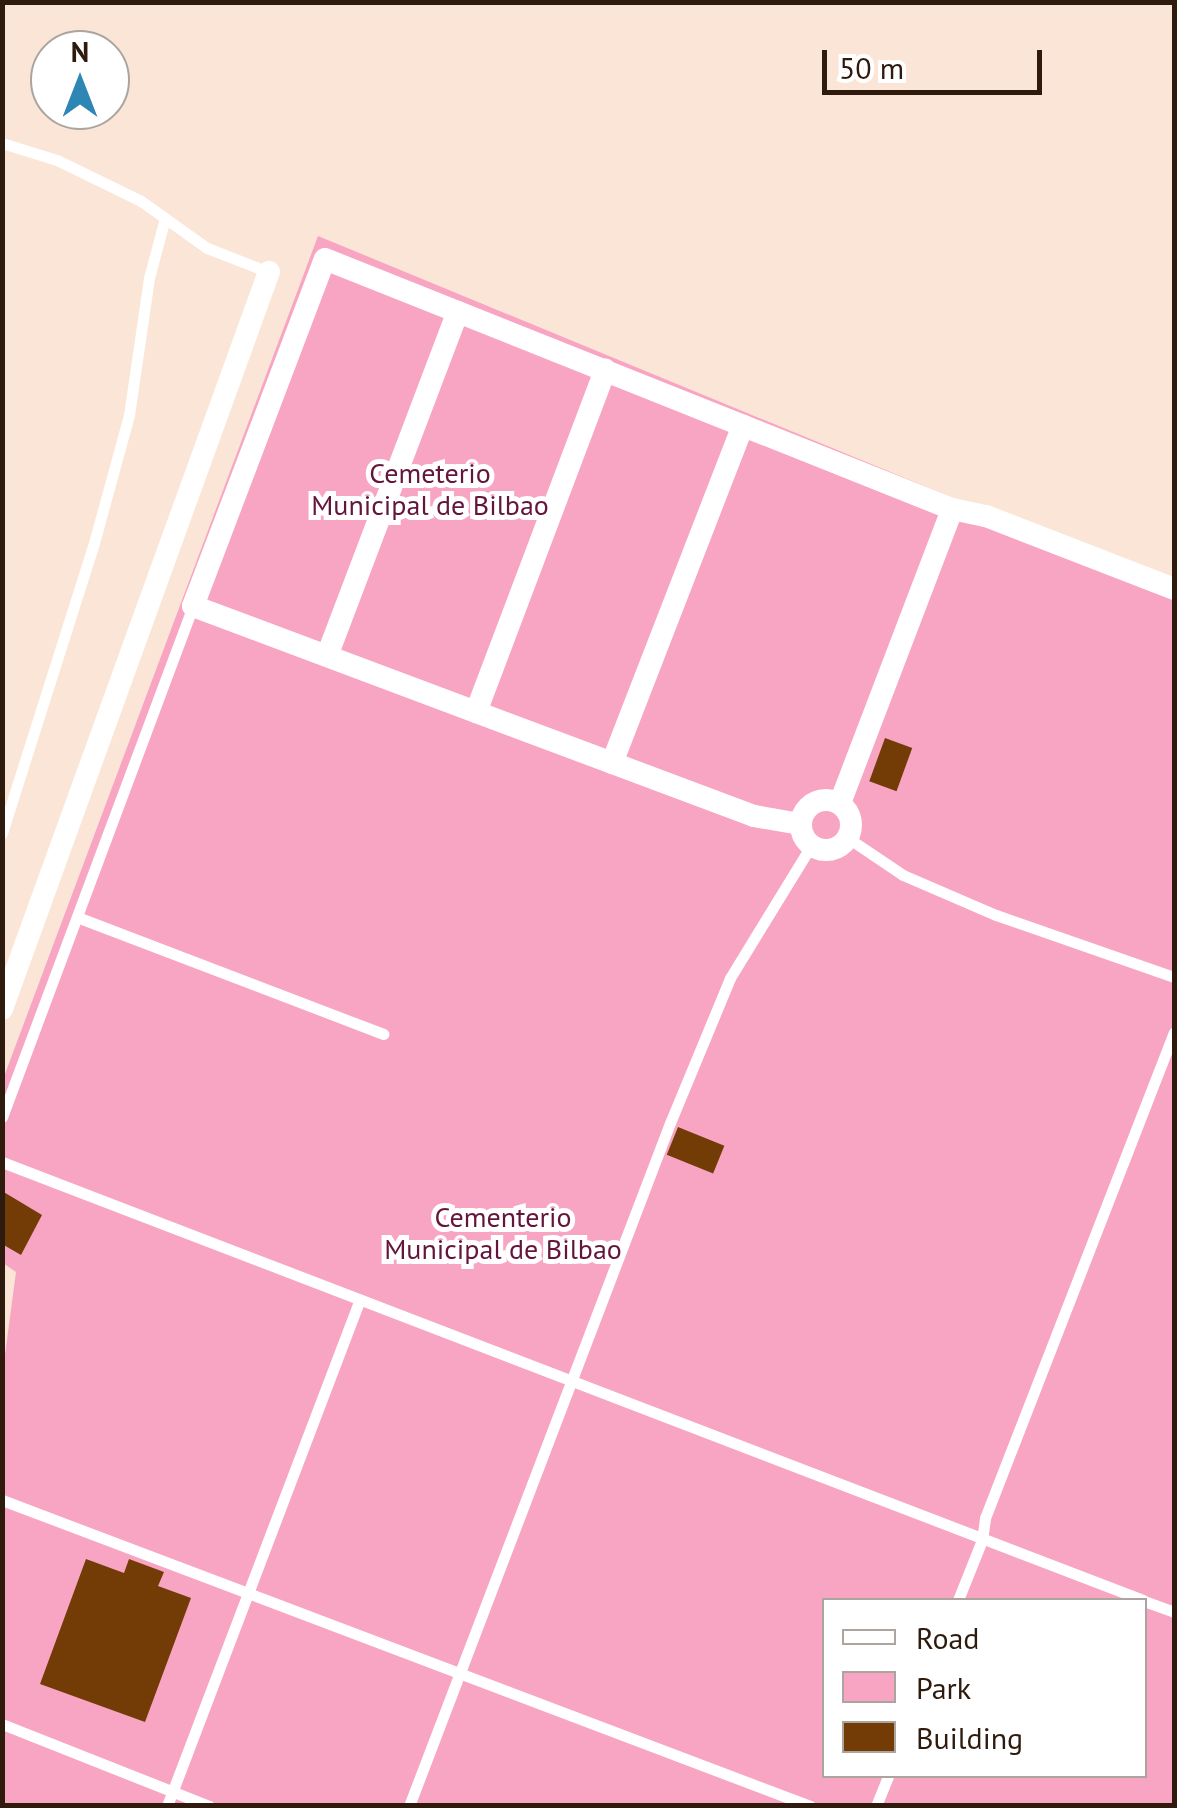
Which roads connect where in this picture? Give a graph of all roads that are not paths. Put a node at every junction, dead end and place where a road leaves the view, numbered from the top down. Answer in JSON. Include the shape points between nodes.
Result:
{"nodes":[{"id":1,"x":2,"y":143,"type":"edge"},
{"id":2,"x":164,"y":218,"type":"junction"},
{"id":3,"x":269,"y":272,"type":"joint"},
{"id":4,"x":458,"y":312,"type":"junction"},
{"id":5,"x":605,"y":370,"type":"junction"},
{"id":6,"x":744,"y":426,"type":"junction"},
{"id":7,"x":952,"y":509,"type":"junction"},
{"id":8,"x":1174,"y":589,"type":"edge"},
{"id":9,"x":193,"y":606,"type":"junction"},
{"id":10,"x":327,"y":656,"type":"junction"},
{"id":11,"x":476,"y":712,"type":"junction"},
{"id":12,"x":612,"y":763,"type":"junction"},
{"id":13,"x":840,"y":803,"type":"junction"},
{"id":14,"x":800,"y":824,"type":"junction"},
{"id":15,"x":2,"y":833,"type":"edge"},
{"id":16,"x":848,"y":838,"type":"junction"},
{"id":17,"x":811,"y":846,"type":"junction"},
{"id":18,"x":77,"y":917,"type":"junction"},
{"id":19,"x":1174,"y":977,"type":"edge"},
{"id":20,"x":2,"y":1009,"type":"edge"},
{"id":21,"x":1174,"y":1032,"type":"edge"},
{"id":22,"x":382,"y":1034,"type":"dead end"},
{"id":23,"x":2,"y":1117,"type":"edge"},
{"id":24,"x":2,"y":1162,"type":"edge"},
{"id":25,"x":360,"y":1299,"type":"junction"},
{"id":26,"x":574,"y":1380,"type":"junction"},
{"id":27,"x":2,"y":1500,"type":"edge"},
{"id":28,"x":982,"y":1540,"type":"junction"},
{"id":29,"x":249,"y":1590,"type":"junction"},
{"id":30,"x":959,"y":1598,"type":"edge"},
{"id":31,"x":1136,"y":1598,"type":"edge"},
{"id":32,"x":1147,"y":1602,"type":"edge"},
{"id":33,"x":1174,"y":1612,"type":"edge"},
{"id":34,"x":461,"y":1672,"type":"junction"},
{"id":35,"x":2,"y":1724,"type":"edge"},
{"id":36,"x":887,"y":1778,"type":"edge"},
{"id":37,"x":173,"y":1791,"type":"junction"},
{"id":38,"x":168,"y":1806,"type":"edge"},
{"id":39,"x":209,"y":1806,"type":"edge"},
{"id":40,"x":409,"y":1806,"type":"edge"},
{"id":41,"x":810,"y":1806,"type":"edge"},
{"id":42,"x":876,"y":1806,"type":"edge"}],
"edges":[{"from":1,"to":2,"type":"lane","via":[[57,160]]},
{"from":2,"to":3,"type":"lane","via":[[207,248]]},
{"from":2,"to":15,"type":"lane","via":[[128,415]]},
{"from":3,"to":20,"type":"street"},
{"from":4,"to":5,"type":"street"},
{"from":4,"to":9,"type":"street","via":[[326,259]]},
{"from":4,"to":10,"type":"street"},
{"from":5,"to":6,"type":"street"},
{"from":5,"to":11,"type":"street"},
{"from":6,"to":7,"type":"street"},
{"from":6,"to":12,"type":"street"},
{"from":7,"to":8,"type":"street"},
{"from":7,"to":13,"type":"street"},
{"from":9,"to":10,"type":"street"},
{"from":9,"to":18,"type":"lane"},
{"from":10,"to":11,"type":"street"},
{"from":11,"to":12,"type":"street"},
{"from":12,"to":14,"type":"street","via":[[754,816]]},
{"from":13,"to":14,"type":"street","via":[[814,802]]},
{"from":13,"to":16,"type":"street","via":[[849,812]]},
{"from":14,"to":17,"type":"street"},
{"from":16,"to":17,"type":"street","via":[[826,850]]},
{"from":16,"to":19,"type":"lane","via":[[903,874],[996,915]]},
{"from":17,"to":26,"type":"lane","via":[[730,978]]},
{"from":18,"to":22,"type":"lane"},
{"from":18,"to":23,"type":"lane"},
{"from":21,"to":28,"type":"lane"},
{"from":24,"to":25,"type":"lane"},
{"from":25,"to":26,"type":"lane"},
{"from":25,"to":29,"type":"lane"},
{"from":26,"to":28,"type":"lane"},
{"from":26,"to":34,"type":"lane"},
{"from":27,"to":29,"type":"lane"},
{"from":28,"to":30,"type":"lane"},
{"from":28,"to":31,"type":"lane"},
{"from":29,"to":34,"type":"lane"},
{"from":29,"to":37,"type":"lane"},
{"from":32,"to":33,"type":"lane"},
{"from":34,"to":40,"type":"lane"},
{"from":34,"to":41,"type":"lane"},
{"from":35,"to":37,"type":"lane"},
{"from":36,"to":42,"type":"lane"},
{"from":37,"to":38,"type":"lane"},
{"from":37,"to":39,"type":"lane"}]}
